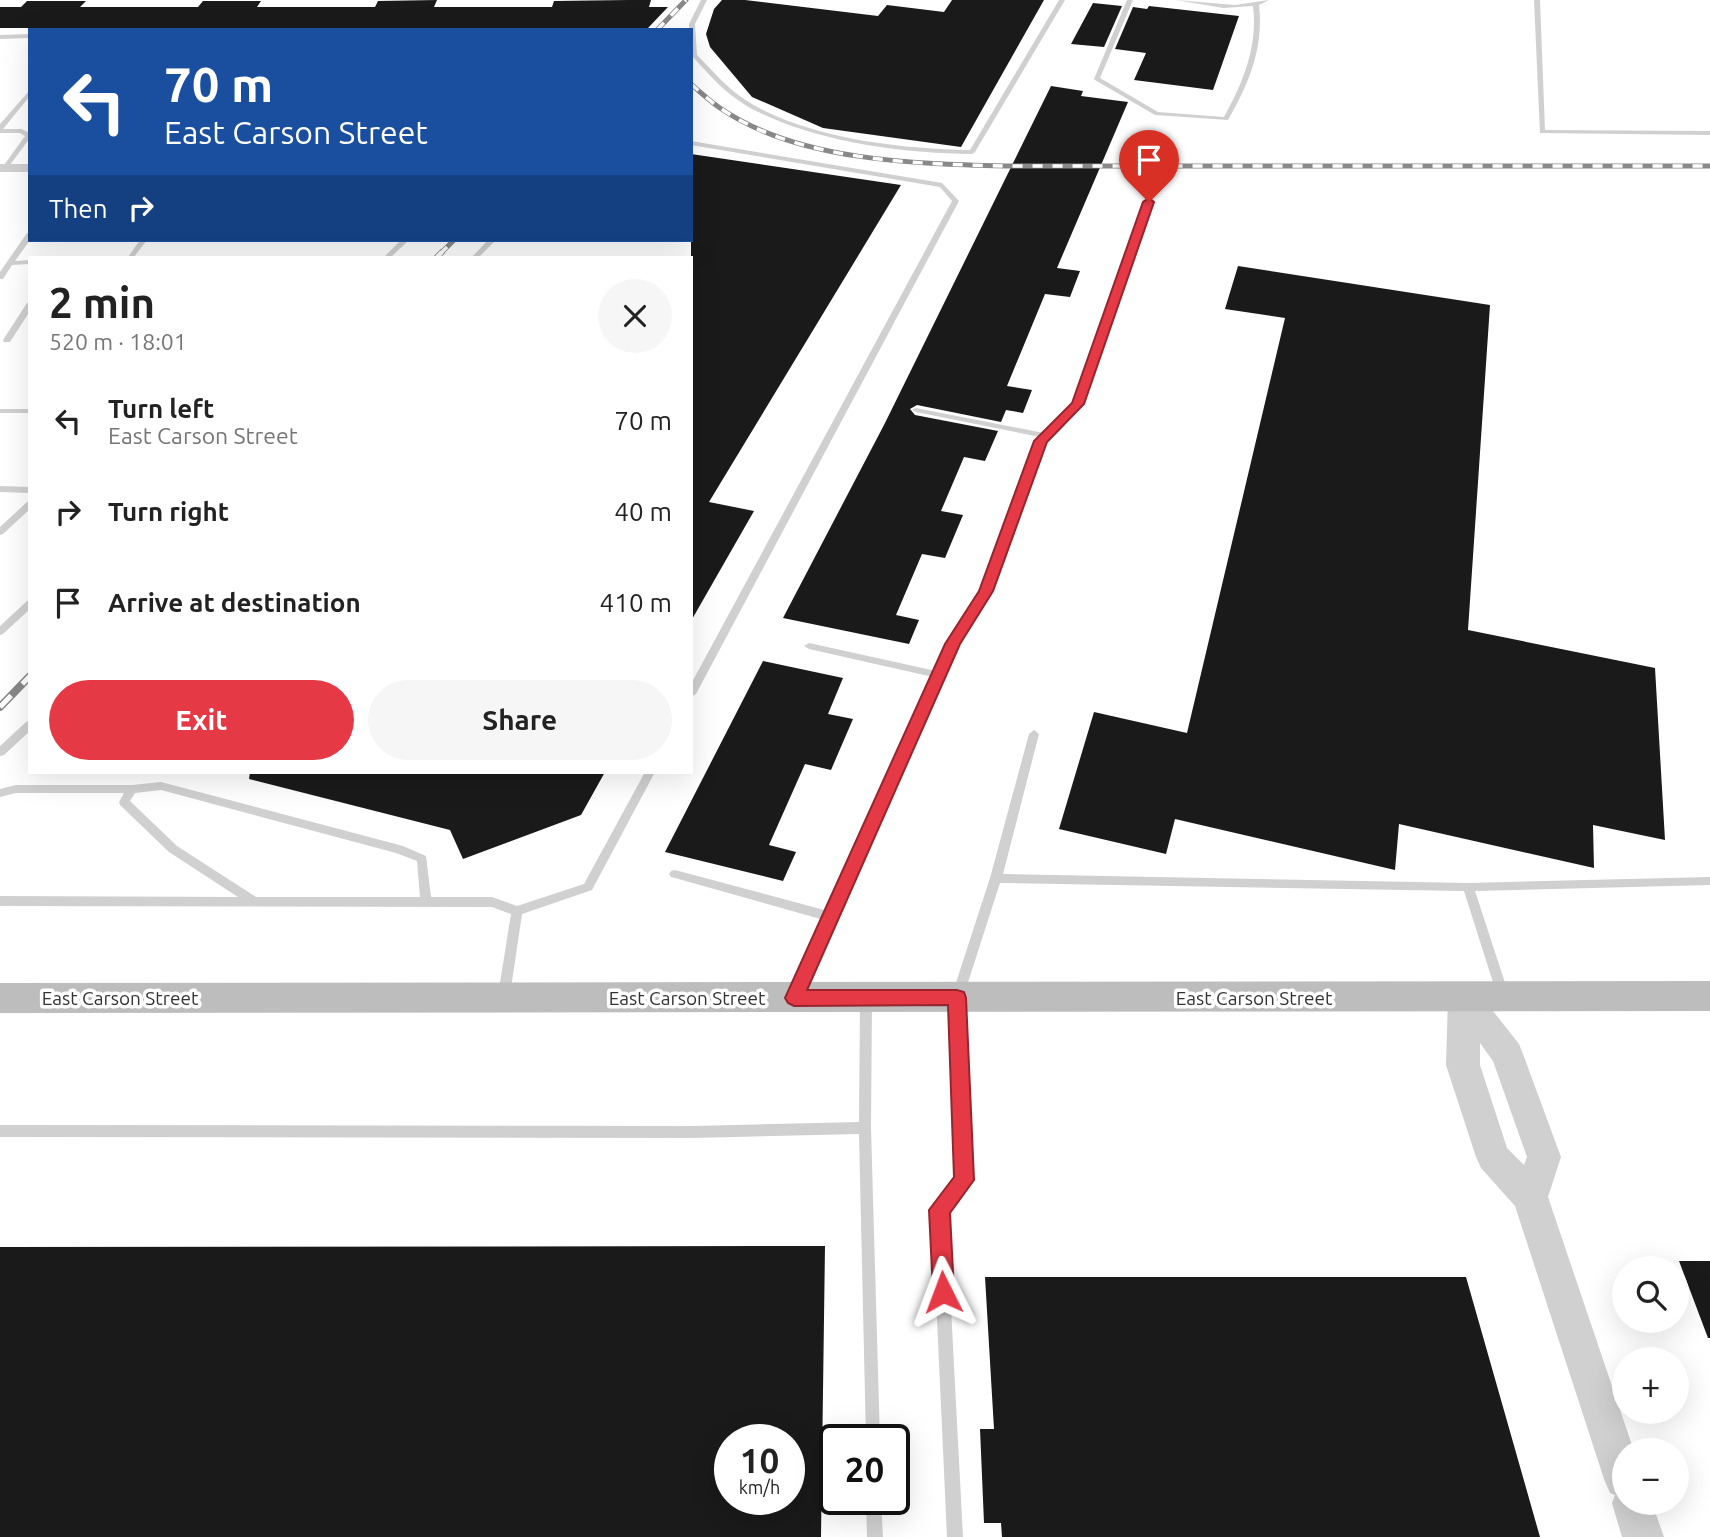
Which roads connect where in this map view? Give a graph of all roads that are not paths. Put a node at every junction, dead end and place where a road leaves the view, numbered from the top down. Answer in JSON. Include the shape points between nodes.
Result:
{"nodes":[{"id":1,"x":704,"y":0,"type":"edge"},
{"id":2,"x":1062,"y":0,"type":"edge"},
{"id":3,"x":1129,"y":0,"type":"edge"},
{"id":4,"x":1179,"y":0,"type":"edge"},
{"id":5,"x":1266,"y":0,"type":"edge"},
{"id":6,"x":1537,"y":0,"type":"edge"},
{"id":7,"x":1256,"y":5,"type":"junction"},
{"id":8,"x":692,"y":28,"type":"edge"},
{"id":9,"x":28,"y":36,"type":"edge"},
{"id":10,"x":0,"y":37,"type":"edge"},
{"id":11,"x":693,"y":40,"type":"edge"},
{"id":12,"x":28,"y":94,"type":"edge"},
{"id":13,"x":0,"y":129,"type":"edge"},
{"id":14,"x":1710,"y":133,"type":"edge"},
{"id":15,"x":28,"y":134,"type":"edge"},
{"id":16,"x":28,"y":136,"type":"edge"},
{"id":17,"x":693,"y":143,"type":"edge"},
{"id":18,"x":2,"y":168,"type":"edge"},
{"id":19,"x":28,"y":169,"type":"edge"},
{"id":20,"x":1149,"y":202,"type":"dead end"},
{"id":21,"x":28,"y":238,"type":"edge"},
{"id":22,"x":142,"y":242,"type":"edge"},
{"id":23,"x":403,"y":242,"type":"edge"},
{"id":24,"x":490,"y":242,"type":"edge"},
{"id":25,"x":132,"y":256,"type":"edge"},
{"id":26,"x":388,"y":256,"type":"edge"},
{"id":27,"x":476,"y":256,"type":"edge"},
{"id":28,"x":11,"y":262,"type":"junction"},
{"id":29,"x":28,"y":262,"type":"edge"},
{"id":30,"x":0,"y":277,"type":"edge"},
{"id":31,"x":28,"y":308,"type":"edge"},
{"id":32,"x":7,"y":340,"type":"dead end"},
{"id":33,"x":0,"y":411,"type":"edge"},
{"id":34,"x":28,"y":411,"type":"edge"},
{"id":35,"x":916,"y":411,"type":"dead end"},
{"id":36,"x":1046,"y":436,"type":"junction"},
{"id":37,"x":0,"y":489,"type":"edge"},
{"id":38,"x":28,"y":490,"type":"edge"},
{"id":39,"x":28,"y":506,"type":"edge"},
{"id":40,"x":0,"y":532,"type":"edge"},
{"id":41,"x":28,"y":605,"type":"edge"},
{"id":42,"x":0,"y":632,"type":"edge"},
{"id":43,"x":809,"y":646,"type":"dead end"},
{"id":44,"x":939,"y":675,"type":"junction"},
{"id":45,"x":693,"y":690,"type":"edge"},
{"id":46,"x":28,"y":727,"type":"edge"},
{"id":47,"x":1034,"y":734,"type":"dead end"},
{"id":48,"x":0,"y":752,"type":"edge"},
{"id":49,"x":649,"y":774,"type":"edge"},
{"id":50,"x":132,"y":789,"type":"junction"},
{"id":51,"x":0,"y":793,"type":"edge"},
{"id":52,"x":676,"y":874,"type":"dead end"},
{"id":53,"x":996,"y":878,"type":"junction"},
{"id":54,"x":1710,"y":881,"type":"edge"},
{"id":55,"x":1468,"y":887,"type":"junction"},
{"id":56,"x":0,"y":901,"type":"edge"},
{"id":57,"x":253,"y":901,"type":"junction"},
{"id":58,"x":426,"y":902,"type":"junction"},
{"id":59,"x":517,"y":911,"type":"junction"},
{"id":60,"x":831,"y":917,"type":"junction"},
{"id":61,"x":1710,"y":996,"type":"edge"},
{"id":62,"x":0,"y":998,"type":"edge"},
{"id":63,"x":503,"y":998,"type":"junction"},
{"id":64,"x":794,"y":998,"type":"junction"},
{"id":65,"x":866,"y":998,"type":"junction"},
{"id":66,"x":957,"y":998,"type":"junction"},
{"id":67,"x":1464,"y":998,"type":"junction"},
{"id":68,"x":1504,"y":998,"type":"junction"},
{"id":69,"x":865,"y":1128,"type":"junction"},
{"id":70,"x":0,"y":1131,"type":"edge"},
{"id":71,"x":1530,"y":1197,"type":"junction"},
{"id":72,"x":873,"y":1424,"type":"edge"},
{"id":73,"x":1612,"y":1443,"type":"edge"},
{"id":74,"x":874,"y":1515,"type":"edge"},
{"id":75,"x":1636,"y":1515,"type":"edge"},
{"id":76,"x":875,"y":1537,"type":"edge"},
{"id":77,"x":955,"y":1537,"type":"edge"},
{"id":78,"x":1643,"y":1537,"type":"edge"}],
"edges":[{"from":1,"to":8,"type":"lane"},
{"from":2,"to":11,"type":"lane","via":[[972,152],[941,153],[844,138],[790,123],[743,102],[694,55]]},
{"from":3,"to":7,"type":"lane","via":[[1097,79],[1157,114],[1226,119],[1247,80],[1261,26]]},
{"from":4,"to":7,"type":"lane"},
{"from":5,"to":7,"type":"lane"},
{"from":6,"to":14,"type":"lane","via":[[1542,132]]},
{"from":9,"to":10,"type":"lane"},
{"from":12,"to":13,"type":"lane"},
{"from":13,"to":15,"type":"lane"},
{"from":16,"to":18,"type":"lane"},
{"from":17,"to":45,"type":"lane","via":[[942,184],[956,201]]},
{"from":18,"to":19,"type":"street"},
{"from":20,"to":36,"type":"lane","via":[[1077,404]]},
{"from":21,"to":28,"type":"lane"},
{"from":22,"to":25,"type":"lane"},
{"from":23,"to":26,"type":"lane"},
{"from":24,"to":27,"type":"lane"},
{"from":28,"to":29,"type":"lane"},
{"from":28,"to":30,"type":"lane"},
{"from":31,"to":32,"type":"lane"},
{"from":33,"to":34,"type":"lane"},
{"from":35,"to":36,"type":"lane"},
{"from":36,"to":44,"type":"lane","via":[[986,591]]},
{"from":37,"to":38,"type":"lane"},
{"from":39,"to":40,"type":"lane"},
{"from":41,"to":42,"type":"lane"},
{"from":43,"to":44,"type":"lane"},
{"from":44,"to":60,"type":"lane"},
{"from":46,"to":48,"type":"lane"},
{"from":47,"to":53,"type":"lane"},
{"from":49,"to":59,"type":"lane","via":[[588,887]]},
{"from":50,"to":51,"type":"lane","via":[[16,789]]},
{"from":50,"to":57,"type":"lane","via":[[124,802],[173,849]]},
{"from":50,"to":58,"type":"lane","via":[[161,786],[400,849],[422,859]]},
{"from":52,"to":60,"type":"lane"},
{"from":53,"to":55,"type":"lane"},
{"from":53,"to":66,"type":"lane"},
{"from":54,"to":55,"type":"lane"},
{"from":55,"to":68,"type":"lane"},
{"from":56,"to":57,"type":"lane"},
{"from":57,"to":58,"type":"lane"},
{"from":58,"to":59,"type":"lane","via":[[492,902]]},
{"from":59,"to":63,"type":"lane"},
{"from":60,"to":64,"type":"lane"},
{"from":61,"to":68,"type":"main road","name":"East Carson Street"},
{"from":62,"to":63,"type":"main road","name":"East Carson Street"},
{"from":63,"to":64,"type":"main road","name":"East Carson Street"},
{"from":64,"to":65,"type":"main road","name":"East Carson Street"},
{"from":65,"to":66,"type":"main road","name":"East Carson Street"},
{"from":65,"to":69,"type":"lane"},
{"from":66,"to":67,"type":"main road","name":"East Carson Street"},
{"from":66,"to":77,"type":"lane","via":[[964,1180],[939,1210]]},
{"from":67,"to":68,"type":"main road","name":"East Carson Street"},
{"from":67,"to":71,"type":"street","via":[[1463,1065],[1493,1157]]},
{"from":67,"to":71,"type":"street","via":[[1507,1054],[1544,1157]]},
{"from":69,"to":70,"type":"lane"},
{"from":69,"to":72,"type":"lane"},
{"from":71,"to":73,"type":"street"},
{"from":74,"to":76,"type":"lane"},
{"from":75,"to":78,"type":"street"}]}
